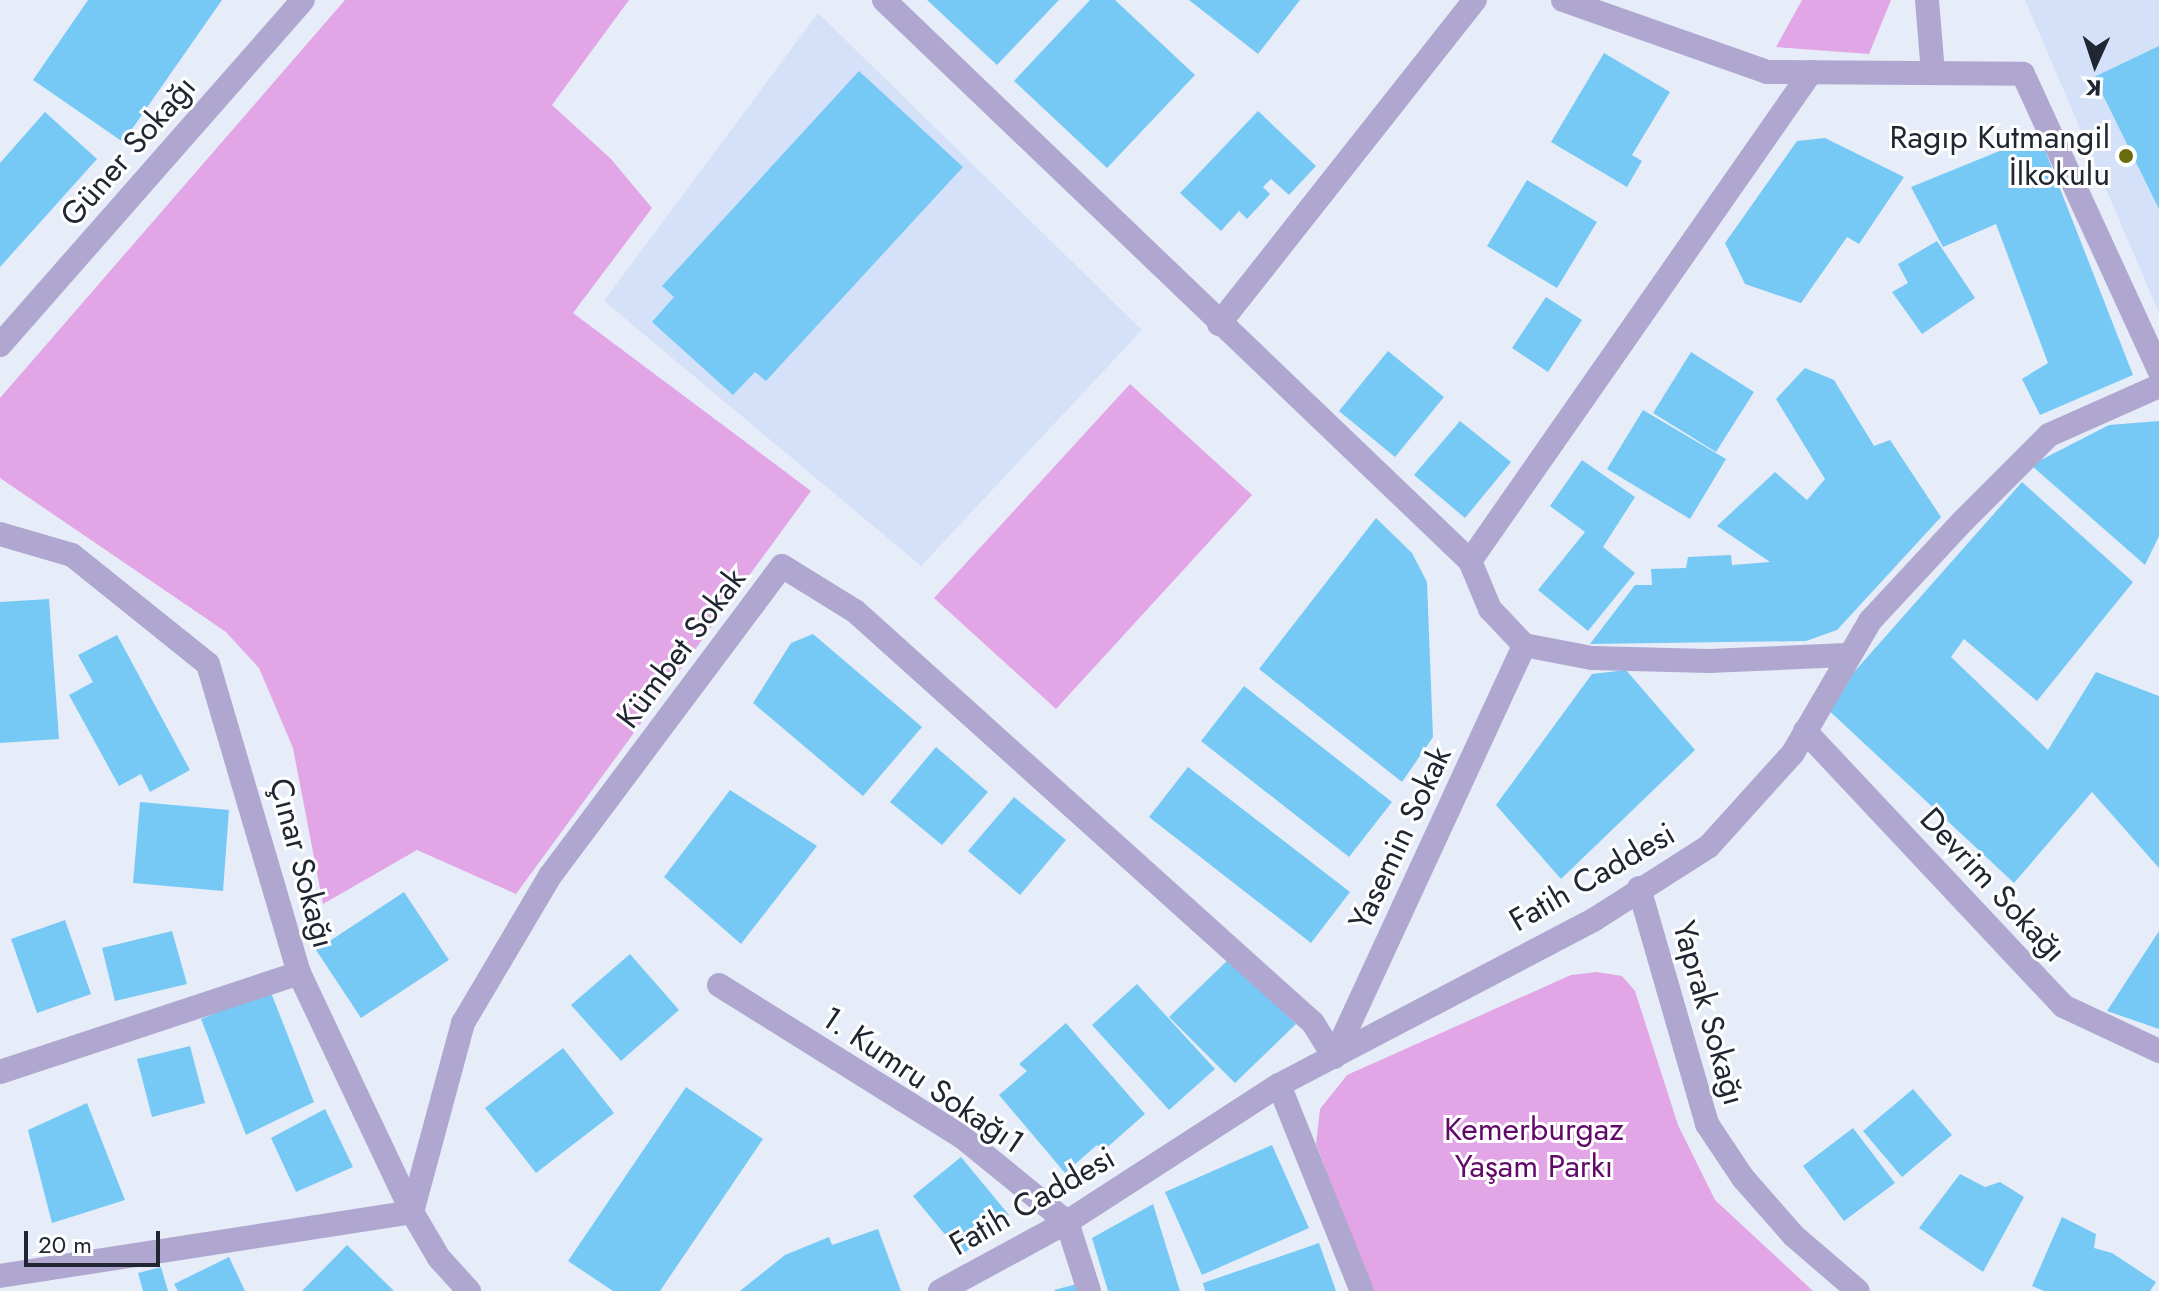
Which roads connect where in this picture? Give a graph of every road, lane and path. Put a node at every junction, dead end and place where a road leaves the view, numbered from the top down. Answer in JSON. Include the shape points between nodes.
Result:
{"nodes":[{"id":1,"x":303,"y":0,"type":"edge"},
{"id":2,"x":884,"y":0,"type":"edge"},
{"id":3,"x":1475,"y":0,"type":"edge"},
{"id":4,"x":1563,"y":0,"type":"edge"},
{"id":5,"x":1927,"y":0,"type":"edge"},
{"id":6,"x":1811,"y":72,"type":"junction"},
{"id":7,"x":1933,"y":73,"type":"junction"},
{"id":8,"x":1219,"y":324,"type":"junction"},
{"id":9,"x":0,"y":345,"type":"edge"},
{"id":10,"x":2159,"y":370,"type":"edge"},
{"id":11,"x":2159,"y":386,"type":"edge"},
{"id":12,"x":0,"y":534,"type":"edge"},
{"id":13,"x":1470,"y":561,"type":"junction"},
{"id":14,"x":1524,"y":645,"type":"junction"},
{"id":15,"x":1846,"y":655,"type":"junction"},
{"id":16,"x":1805,"y":731,"type":"junction"},
{"id":17,"x":1639,"y":888,"type":"junction"},
{"id":18,"x":299,"y":973,"type":"junction"},
{"id":19,"x":719,"y":985,"type":"dead end"},
{"id":20,"x":2159,"y":1051,"type":"edge"},
{"id":21,"x":1334,"y":1057,"type":"junction"},
{"id":22,"x":0,"y":1072,"type":"edge"},
{"id":23,"x":1279,"y":1085,"type":"junction"},
{"id":24,"x":412,"y":1212,"type":"junction"},
{"id":25,"x":1067,"y":1222,"type":"junction"},
{"id":26,"x":0,"y":1276,"type":"edge"},
{"id":27,"x":469,"y":1291,"type":"edge"},
{"id":28,"x":940,"y":1291,"type":"edge"},
{"id":29,"x":1089,"y":1291,"type":"edge"},
{"id":30,"x":1362,"y":1291,"type":"edge"},
{"id":31,"x":1858,"y":1291,"type":"edge"}],
"edges":[{"from":1,"to":9,"type":"street","name":"Güner Sokağı"},
{"from":2,"to":8,"type":"street"},
{"from":3,"to":8,"type":"street"},
{"from":4,"to":6,"type":"street","via":[[1768,72]]},
{"from":5,"to":7,"type":"street"},
{"from":6,"to":7,"type":"street"},
{"from":6,"to":13,"type":"street"},
{"from":7,"to":10,"type":"street","via":[[2023,74]]},
{"from":8,"to":13,"type":"street"},
{"from":11,"to":15,"type":"street","name":"Fatih Caddesi","via":[[2049,435],[1880,610]]},
{"from":12,"to":18,"type":"street","name":"Çınar Sokağı","via":[[72,555],[208,664]]},
{"from":13,"to":14,"type":"street","via":[[1490,609]]},
{"from":14,"to":15,"type":"street","via":[[1592,658],[1709,661]]},
{"from":14,"to":21,"type":"street","name":"Yasemin Sokak"},
{"from":15,"to":16,"type":"street","name":"Fatih Caddesi"},
{"from":16,"to":17,"type":"street","name":"Fatih Caddesi","via":[[1793,753],[1709,846]]},
{"from":16,"to":20,"type":"street","name":"Devrim Sokağı","via":[[2063,1006]]},
{"from":17,"to":21,"type":"street","name":"Fatih Caddesi","via":[[1595,919],[1435,999]]},
{"from":17,"to":31,"type":"street","name":"Yaprak Sokağı","via":[[1707,1124],[1743,1178],[1794,1236]]},
{"from":18,"to":22,"type":"street"},
{"from":18,"to":24,"type":"street","name":"Çınar Sokağı"},
{"from":19,"to":25,"type":"street","name":"1. Kumru Sokağı1","via":[[961,1136]]},
{"from":21,"to":23,"type":"street","name":"Fatih Caddesi"},
{"from":21,"to":24,"type":"street","name":"Kümbet Sokak","via":[[1313,1023],[855,611],[782,566],[550,876],[463,1023]]},
{"from":23,"to":25,"type":"street","name":"Fatih Caddesi"},
{"from":23,"to":30,"type":"street"},
{"from":24,"to":26,"type":"street"},
{"from":24,"to":27,"type":"street","name":"Çınar Sokağı","via":[[439,1258]]},
{"from":25,"to":28,"type":"street","name":"Fatih Caddesi"},
{"from":25,"to":29,"type":"street"}]}
